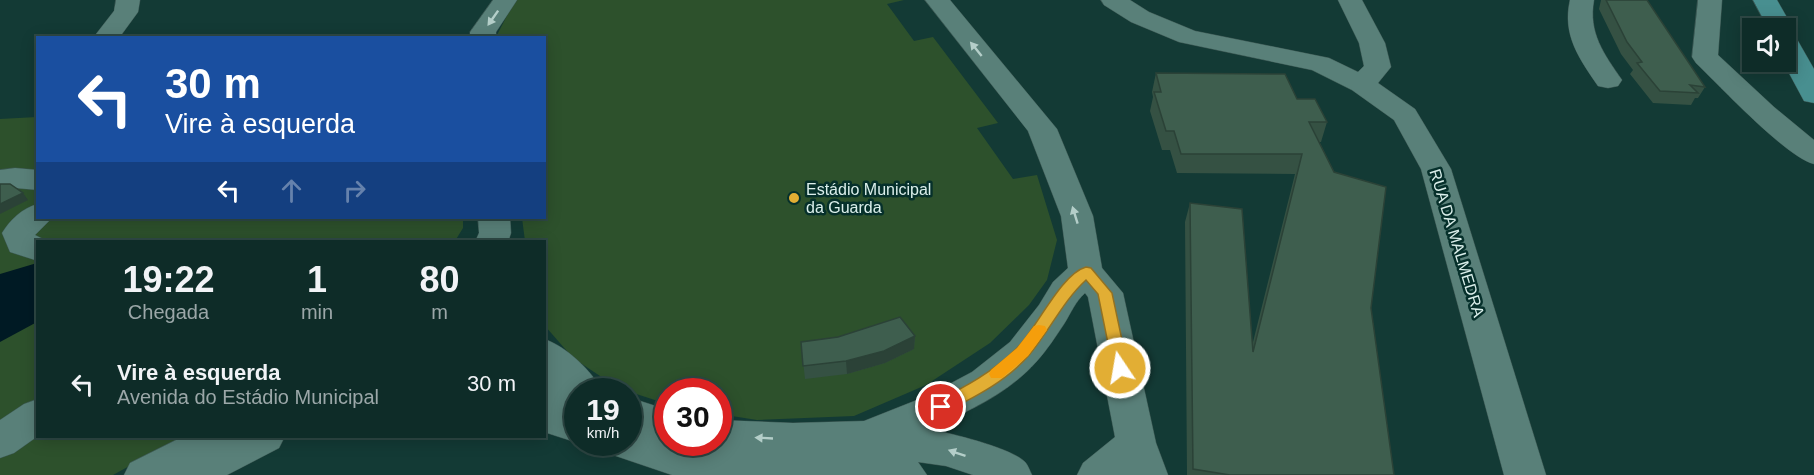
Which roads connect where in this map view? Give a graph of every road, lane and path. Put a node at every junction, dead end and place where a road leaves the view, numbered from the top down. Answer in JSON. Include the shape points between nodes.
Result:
{"nodes":[{"id":1,"x":128,"y":0,"type":"edge"},
{"id":2,"x":505,"y":0,"type":"edge"},
{"id":3,"x":937,"y":0,"type":"edge"},
{"id":4,"x":1113,"y":0,"type":"edge"},
{"id":5,"x":1350,"y":0,"type":"edge"},
{"id":6,"x":1582,"y":0,"type":"edge"},
{"id":7,"x":1710,"y":0,"type":"edge"},
{"id":8,"x":1765,"y":0,"type":"edge"},
{"id":9,"x":1775,"y":18,"type":"edge"},
{"id":10,"x":107,"y":36,"type":"edge"},
{"id":11,"x":483,"y":36,"type":"edge"},
{"id":12,"x":1796,"y":60,"type":"edge"},
{"id":13,"x":1608,"y":80,"type":"dead end"},
{"id":14,"x":1362,"y":84,"type":"junction"},
{"id":15,"x":1814,"y":95,"type":"edge"},
{"id":16,"x":1814,"y":155,"type":"edge"},
{"id":17,"x":0,"y":180,"type":"edge"},
{"id":18,"x":36,"y":180,"type":"edge"},
{"id":19,"x":36,"y":216,"type":"edge"},
{"id":20,"x":494,"y":219,"type":"edge"},
{"id":21,"x":492,"y":240,"type":"edge"},
{"id":22,"x":36,"y":249,"type":"edge"},
{"id":23,"x":1086,"y":272,"type":"junction"},
{"id":24,"x":546,"y":355,"type":"edge"},
{"id":25,"x":570,"y":378,"type":"edge"},
{"id":26,"x":546,"y":388,"type":"edge"},
{"id":27,"x":564,"y":392,"type":"edge"},
{"id":28,"x":36,"y":416,"type":"edge"},
{"id":29,"x":546,"y":417,"type":"edge"},
{"id":30,"x":564,"y":422,"type":"edge"},
{"id":31,"x":732,"y":437,"type":"edge"},
{"id":32,"x":219,"y":438,"type":"edge"},
{"id":33,"x":262,"y":438,"type":"edge"},
{"id":34,"x":0,"y":441,"type":"edge"},
{"id":35,"x":642,"y":448,"type":"edge"},
{"id":36,"x":1142,"y":459,"type":"edge"},
{"id":37,"x":857,"y":461,"type":"edge"},
{"id":38,"x":145,"y":475,"type":"edge"},
{"id":39,"x":189,"y":475,"type":"edge"},
{"id":40,"x":906,"y":475,"type":"edge"},
{"id":41,"x":1011,"y":475,"type":"edge"},
{"id":42,"x":1098,"y":475,"type":"edge"},
{"id":43,"x":1525,"y":475,"type":"edge"}],
"edges":[{"from":1,"to":10,"type":"street","via":[[126,12]]},
{"from":2,"to":11,"type":"street","one_way":true},
{"from":23,"to":3,"type":"street","one_way":true,"via":[[1077,216],[1042,129]]},
{"from":4,"to":14,"type":"street","name":"RUA DA MALMEDRA","via":[[1140,17],[1188,37],[1320,64]]},
{"from":5,"to":14,"type":"street","via":[[1372,43],[1378,67]]},
{"from":6,"to":13,"type":"street","via":[[1578,12],[1583,44]]},
{"from":7,"to":16,"type":"street","via":[[1705,57]]},
{"from":8,"to":9,"type":"main road"},
{"from":12,"to":15,"type":"main road"},
{"from":14,"to":43,"type":"street","name":"RUA DA MALMEDRA","via":[[1406,115],[1436,169]]},
{"from":17,"to":18,"type":"street"},
{"from":19,"to":22,"type":"street","via":[[18,233],[22,244]]},
{"from":20,"to":21,"type":"street"},
{"from":23,"to":36,"type":"street","via":[[1105,293]]},
{"from":23,"to":37,"type":"street","via":[[1065,291],[1023,352],[986,383]]},
{"from":24,"to":25,"type":"street"},
{"from":26,"to":27,"type":"street"},
{"from":28,"to":34,"type":"street"},
{"from":29,"to":30,"type":"street"},
{"from":37,"to":31,"type":"street","one_way":true,"via":[[793,440]]},
{"from":32,"to":38,"type":"street"},
{"from":33,"to":39,"type":"street"},
{"from":35,"to":37,"type":"street","via":[[681,461],[789,469]]},
{"from":36,"to":42,"type":"street"},
{"from":37,"to":40,"type":"street"},
{"from":41,"to":37,"type":"street","one_way":true,"via":[[997,466],[946,449]]}]}
